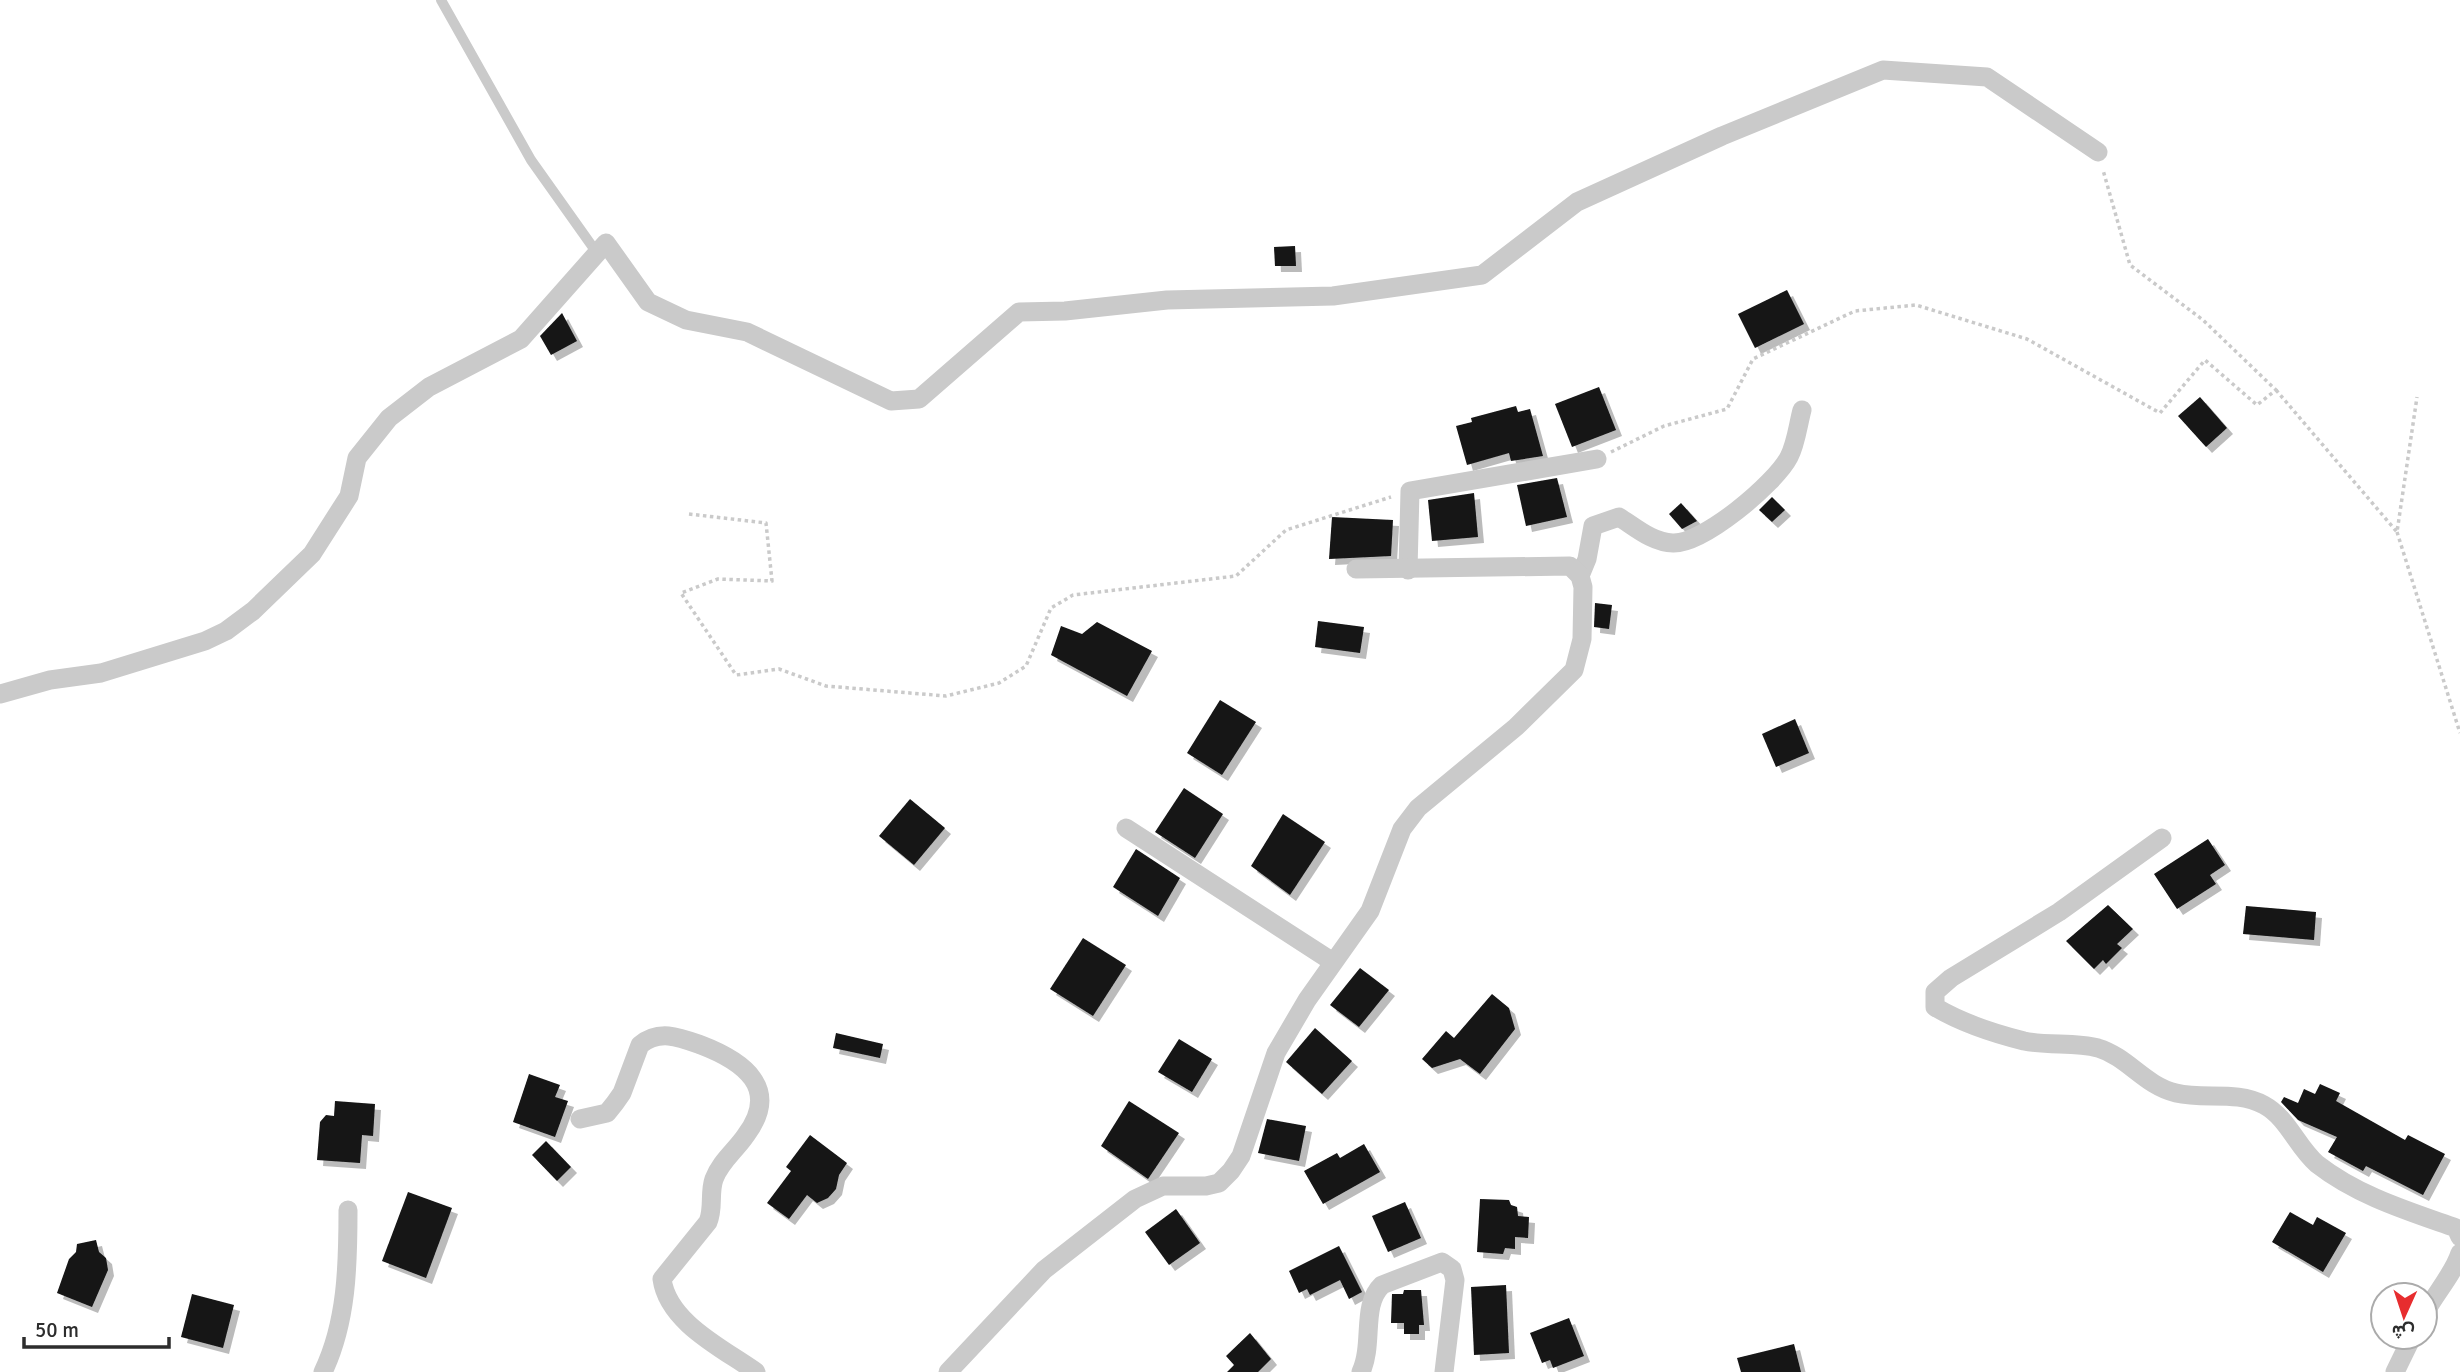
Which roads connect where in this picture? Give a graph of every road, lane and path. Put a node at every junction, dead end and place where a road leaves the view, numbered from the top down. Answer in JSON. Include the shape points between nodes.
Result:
{"nodes":[{"id":1,"x":441,"y":0,"type":"edge"},
{"id":2,"x":2098,"y":152,"type":"joint"},
{"id":3,"x":597,"y":253,"type":"junction"},
{"id":4,"x":2276,"y":390,"type":"junction"},
{"id":5,"x":2417,"y":397,"type":"dead end"},
{"id":6,"x":1802,"y":410,"type":"dead end"},
{"id":7,"x":1597,"y":459,"type":"joint"},
{"id":8,"x":1410,"y":491,"type":"junction"},
{"id":9,"x":688,"y":514,"type":"dead end"},
{"id":10,"x":2397,"y":532,"type":"junction"},
{"id":11,"x":1356,"y":569,"type":"dead end"},
{"id":12,"x":1408,"y":570,"type":"junction"},
{"id":13,"x":1580,"y":576,"type":"junction"},
{"id":14,"x":0,"y":694,"type":"edge"},
{"id":15,"x":2460,"y":733,"type":"edge"},
{"id":16,"x":1126,"y":828,"type":"dead end"},
{"id":17,"x":2162,"y":838,"type":"dead end"},
{"id":18,"x":1333,"y":962,"type":"junction"},
{"id":19,"x":580,"y":1119,"type":"dead end"},
{"id":20,"x":348,"y":1210,"type":"dead end"},
{"id":21,"x":2460,"y":1237,"type":"edge"},
{"id":22,"x":2460,"y":1253,"type":"edge"},
{"id":23,"x":2439,"y":1288,"type":"edge"},
{"id":24,"x":2405,"y":1351,"type":"edge"},
{"id":25,"x":323,"y":1372,"type":"edge"},
{"id":26,"x":756,"y":1372,"type":"edge"},
{"id":27,"x":948,"y":1372,"type":"edge"},
{"id":28,"x":1362,"y":1372,"type":"edge"},
{"id":29,"x":1444,"y":1372,"type":"edge"},
{"id":30,"x":2395,"y":1372,"type":"edge"}],
"edges":[{"from":1,"to":3,"type":"lane","via":[[531,160]]},
{"from":2,"to":3,"type":"street","via":[[1987,77],[1882,70],[1577,202],[1482,275],[1333,296],[1167,300],[1019,312],[919,399],[910,400],[891,401],[747,332],[686,320],[649,302],[606,243]]},
{"from":2,"to":4,"type":"path","via":[[2130,265],[2203,320]]},
{"from":3,"to":14,"type":"street","via":[[521,339],[429,387],[389,418],[357,458],[349,496],[312,554],[226,631],[101,673],[50,680]]},
{"from":4,"to":7,"type":"path","via":[[2257,405],[2205,359],[2160,413],[2027,339],[1916,305],[1855,311],[1753,359],[1727,409],[1664,426]]},
{"from":4,"to":10,"type":"path"},
{"from":5,"to":10,"type":"path"},
{"from":6,"to":13,"type":"street","via":[[1789,458],[1759,491],[1704,534],[1673,544],[1646,535],[1619,517],[1592,526]]},
{"from":7,"to":8,"type":"street"},
{"from":8,"to":9,"type":"path","via":[[1286,530],[1236,576],[1073,595],[1051,608],[1026,666],[999,683],[946,696],[825,685],[779,669],[736,675],[681,593],[718,579],[772,581],[766,523]]},
{"from":8,"to":12,"type":"street"},
{"from":10,"to":15,"type":"path"},
{"from":11,"to":12,"type":"street"},
{"from":12,"to":13,"type":"street","via":[[1558,565],[1570,566]]},
{"from":13,"to":18,"type":"street","via":[[1582,639],[1574,670],[1516,727],[1418,808],[1402,829],[1370,911]]},
{"from":16,"to":18,"type":"street"},
{"from":17,"to":21,"type":"street","via":[[2059,912],[1951,978],[1935,992],[1935,1007],[2025,1041],[2097,1048],[2120,1057],[2156,1085],[2175,1093],[2246,1097],[2266,1106],[2317,1164],[2395,1208],[2456,1228]]},
{"from":18,"to":27,"type":"street","via":[[1276,1053],[1241,1156],[1231,1171],[1219,1183],[1163,1186],[1135,1199],[1044,1270]]},
{"from":19,"to":26,"type":"street","via":[[607,1113],[622,1093],[640,1045],[660,1034],[719,1052],[746,1068],[760,1099],[756,1118],[714,1180],[708,1222],[662,1279],[664,1295],[682,1318]]},
{"from":20,"to":25,"type":"street","via":[[341,1315]]},
{"from":22,"to":23,"type":"street"},
{"from":24,"to":30,"type":"street"},
{"from":28,"to":29,"type":"street","via":[[1369,1351],[1369,1310],[1374,1294],[1382,1285],[1442,1262],[1452,1269],[1455,1280]]}]}
